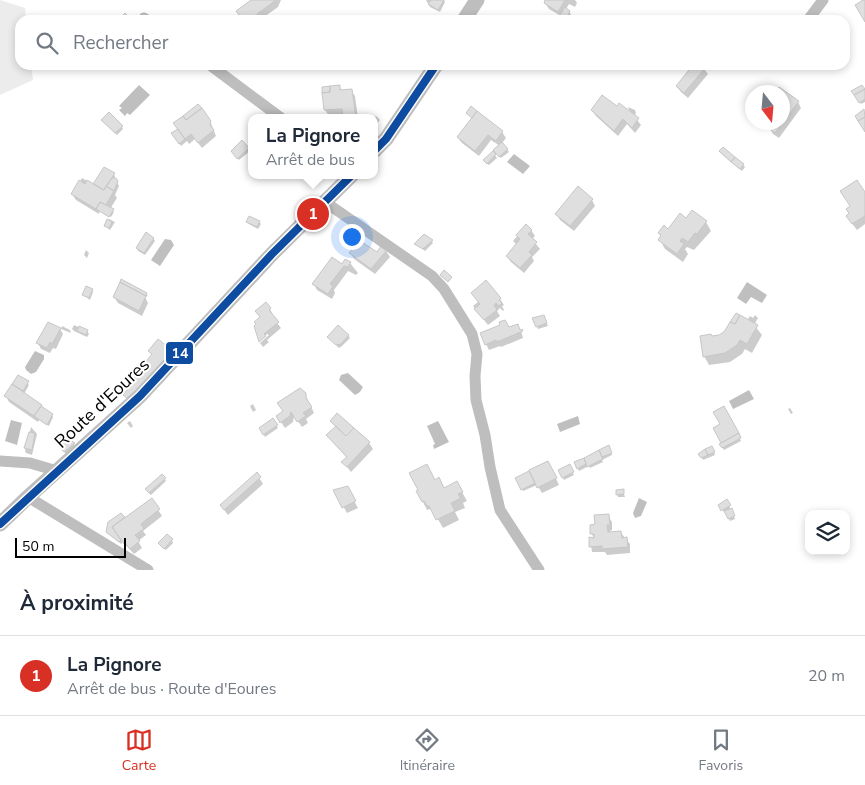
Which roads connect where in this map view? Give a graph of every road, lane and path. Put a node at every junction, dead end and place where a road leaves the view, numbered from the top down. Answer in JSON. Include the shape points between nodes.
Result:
{"nodes":[{"id":1,"x":477,"y":0,"type":"edge"},
{"id":2,"x":823,"y":0,"type":"edge"},
{"id":3,"x":467,"y":15,"type":"edge"},
{"id":4,"x":812,"y":15,"type":"edge"},
{"id":5,"x":217,"y":70,"type":"edge"},
{"id":6,"x":433,"y":70,"type":"edge"},
{"id":7,"x":276,"y":114,"type":"edge"},
{"id":8,"x":378,"y":147,"type":"edge"},
{"id":9,"x":348,"y":179,"type":"edge"},
{"id":10,"x":325,"y":202,"type":"junction"},
{"id":11,"x":0,"y":461,"type":"edge"},
{"id":12,"x":57,"y":471,"type":"junction"},
{"id":13,"x":28,"y":497,"type":"junction"},
{"id":14,"x":0,"y":524,"type":"edge"},
{"id":15,"x":148,"y":570,"type":"edge"},
{"id":16,"x":539,"y":570,"type":"edge"}],
"edges":[{"from":1,"to":3,"type":"street"},
{"from":2,"to":4,"type":"street"},
{"from":5,"to":7,"type":"street"},
{"from":6,"to":8,"type":"street"},
{"from":9,"to":10,"type":"street","name":"Route d'Eoures"},
{"from":10,"to":12,"type":"street","name":"Route d'Eoures","via":[[140,396]]},
{"from":10,"to":16,"type":"street","via":[[432,276],[472,334],[477,354],[476,400],[500,510]]},
{"from":11,"to":12,"type":"street","via":[[30,463]]},
{"from":12,"to":13,"type":"street","name":"Route d'Eoures"},
{"from":13,"to":14,"type":"street","name":"Route d'Eoures"},
{"from":13,"to":15,"type":"street"}]}
